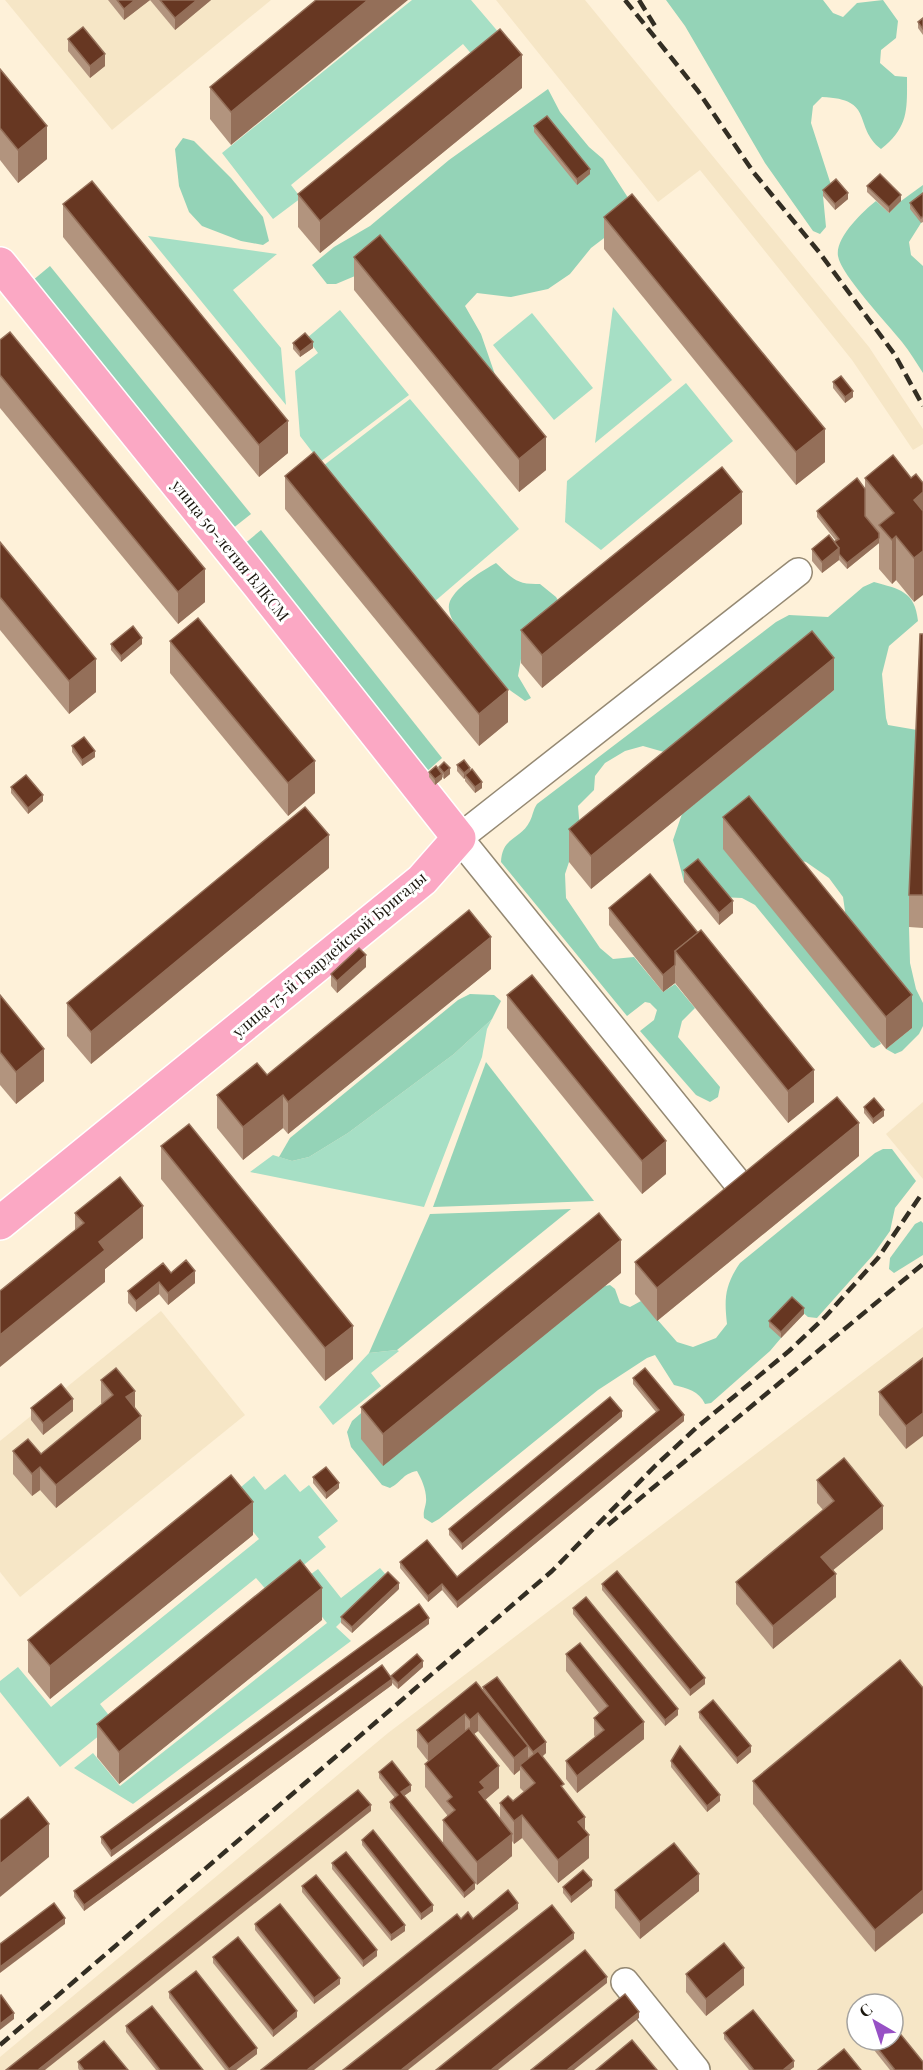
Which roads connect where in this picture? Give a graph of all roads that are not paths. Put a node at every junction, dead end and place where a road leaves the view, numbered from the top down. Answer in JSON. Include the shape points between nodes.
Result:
{"nodes":[{"id":1,"x":0,"y":264,"type":"edge"},
{"id":2,"x":798,"y":572,"type":"dead end"},
{"id":3,"x":459,"y":838,"type":"junction"},
{"id":4,"x":741,"y":1187,"type":"edge"},
{"id":5,"x":0,"y":1223,"type":"edge"},
{"id":6,"x":625,"y":1982,"type":"dead end"},
{"id":7,"x":696,"y":2070,"type":"edge"}],
"edges":[{"from":1,"to":3,"type":"main road","name":"улица 50-летия ВЛКСМ"},
{"from":2,"to":3,"type":"street","name":"улица 75-й Гвардейской Бригады"},
{"from":3,"to":4,"type":"street"},
{"from":3,"to":5,"type":"main road","name":"улица 75-й Гвардейской Бригады","via":[[422,880]]},
{"from":6,"to":7,"type":"street"}]}
